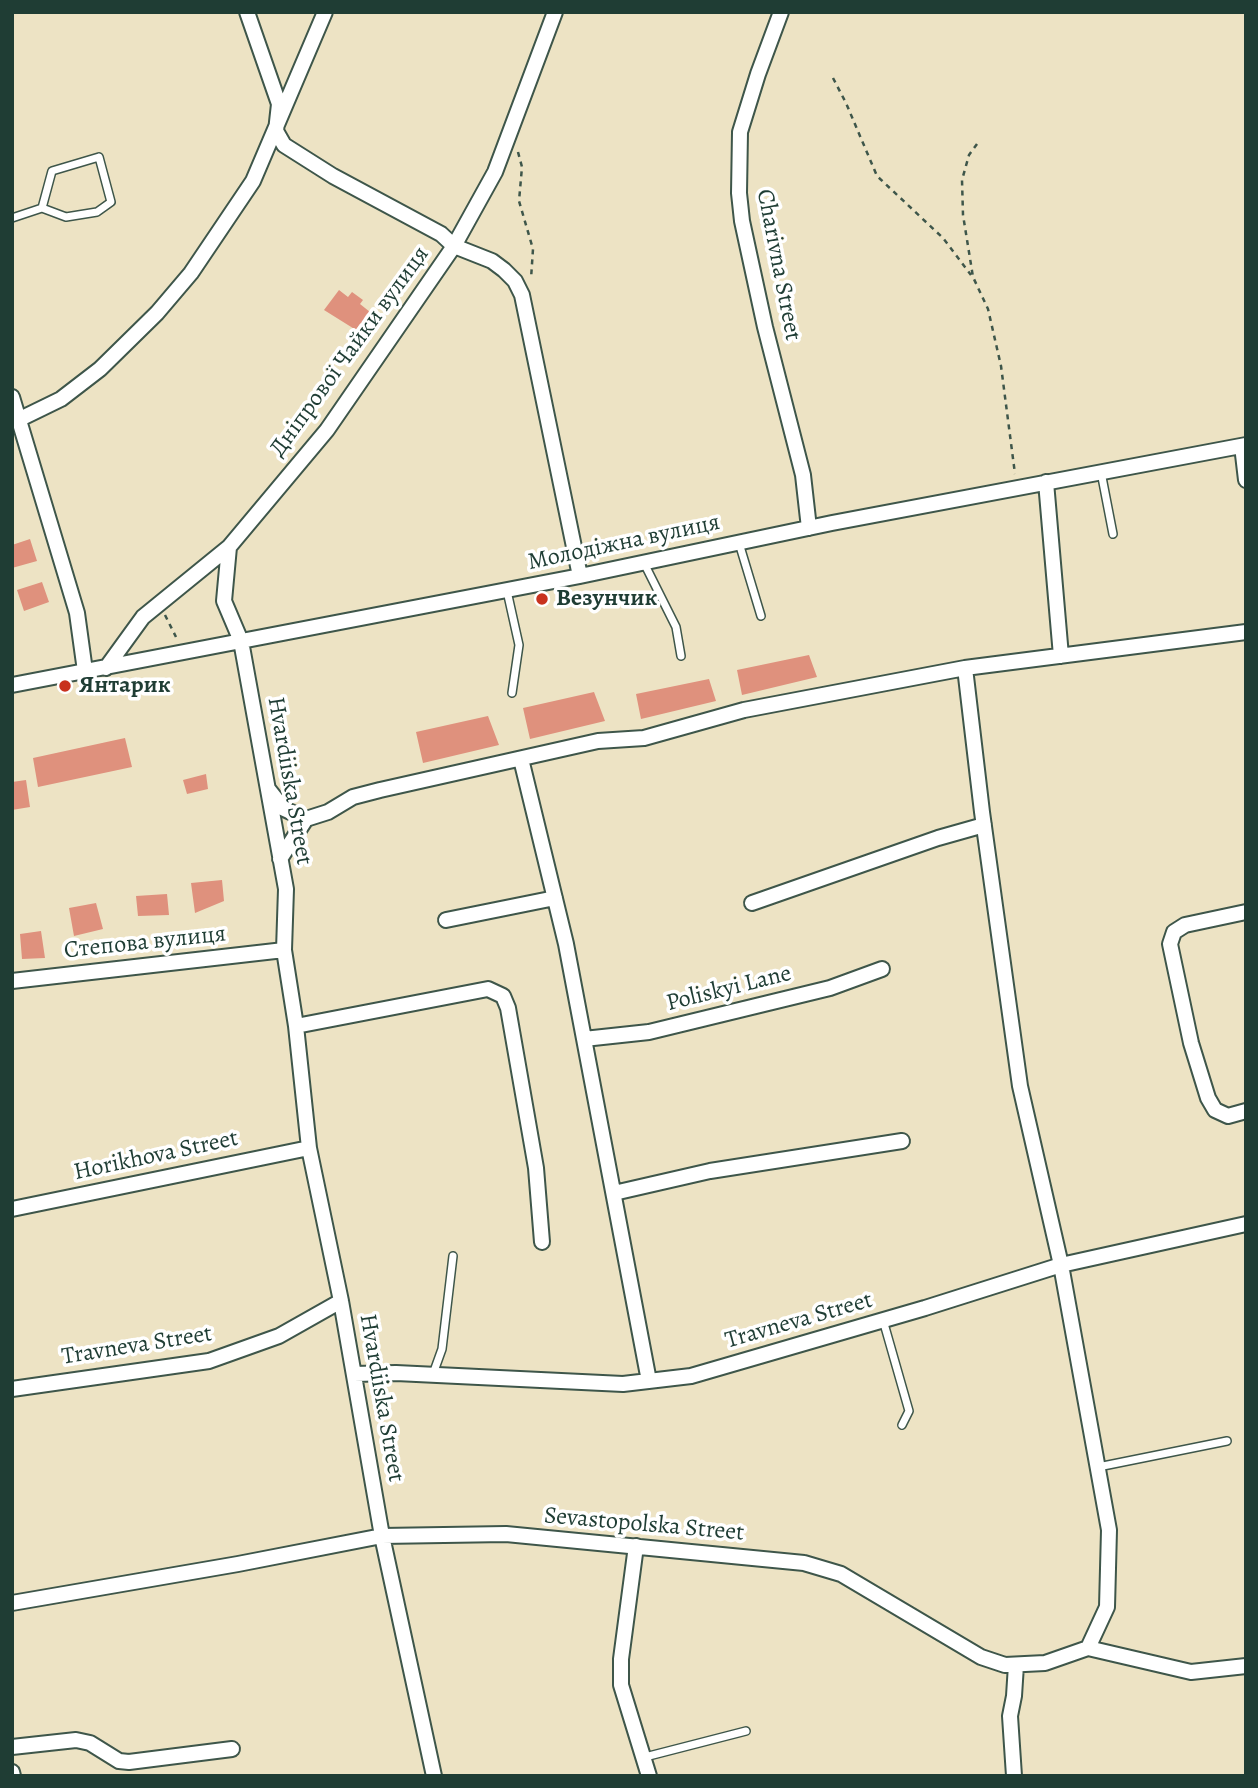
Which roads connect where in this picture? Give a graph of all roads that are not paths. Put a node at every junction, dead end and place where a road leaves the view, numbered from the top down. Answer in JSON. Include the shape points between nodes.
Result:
{"nodes":[{"id":1,"x":247,"y":12,"type":"edge"},
{"id":2,"x":325,"y":12,"type":"edge"},
{"id":3,"x":555,"y":12,"type":"edge"},
{"id":4,"x":781,"y":12,"type":"edge"},
{"id":5,"x":276,"y":131,"type":"junction"},
{"id":6,"x":42,"y":208,"type":"junction"},
{"id":7,"x":12,"y":218,"type":"edge"},
{"id":8,"x":453,"y":246,"type":"junction"},
{"id":9,"x":12,"y":397,"type":"edge"},
{"id":10,"x":20,"y":419,"type":"junction"},
{"id":11,"x":1244,"y":445,"type":"edge"},
{"id":12,"x":1100,"y":472,"type":"junction"},
{"id":13,"x":1246,"y":481,"type":"edge"},
{"id":14,"x":1046,"y":482,"type":"junction"},
{"id":15,"x":810,"y":528,"type":"junction"},
{"id":16,"x":1113,"y":534,"type":"dead end"},
{"id":17,"x":739,"y":543,"type":"junction"},
{"id":18,"x":229,"y":547,"type":"junction"},
{"id":19,"x":643,"y":563,"type":"junction"},
{"id":20,"x":580,"y":576,"type":"junction"},
{"id":21,"x":507,"y":590,"type":"junction"},
{"id":22,"x":761,"y":615,"type":"dead end"},
{"id":23,"x":1246,"y":632,"type":"edge"},
{"id":24,"x":240,"y":641,"type":"junction"},
{"id":25,"x":681,"y":656,"type":"dead end"},
{"id":26,"x":1061,"y":656,"type":"junction"},
{"id":27,"x":106,"y":668,"type":"junction"},
{"id":28,"x":965,"y":668,"type":"junction"},
{"id":29,"x":85,"y":671,"type":"junction"},
{"id":30,"x":12,"y":685,"type":"edge"},
{"id":31,"x":512,"y":693,"type":"dead end"},
{"id":32,"x":521,"y":759,"type":"junction"},
{"id":33,"x":267,"y":788,"type":"junction"},
{"id":34,"x":306,"y":819,"type":"junction"},
{"id":35,"x":984,"y":825,"type":"junction"},
{"id":36,"x":280,"y":859,"type":"junction"},
{"id":37,"x":555,"y":898,"type":"junction"},
{"id":38,"x":752,"y":903,"type":"dead end"},
{"id":39,"x":1246,"y":912,"type":"edge"},
{"id":40,"x":446,"y":920,"type":"dead end"},
{"id":41,"x":284,"y":950,"type":"junction"},
{"id":42,"x":882,"y":969,"type":"dead end"},
{"id":43,"x":12,"y":981,"type":"edge"},
{"id":44,"x":296,"y":1026,"type":"junction"},
{"id":45,"x":584,"y":1039,"type":"junction"},
{"id":46,"x":1246,"y":1111,"type":"edge"},
{"id":47,"x":902,"y":1141,"type":"dead end"},
{"id":48,"x":309,"y":1148,"type":"junction"},
{"id":49,"x":614,"y":1193,"type":"junction"},
{"id":50,"x":12,"y":1209,"type":"edge"},
{"id":51,"x":1246,"y":1224,"type":"edge"},
{"id":52,"x":542,"y":1242,"type":"dead end"},
{"id":53,"x":453,"y":1256,"type":"dead end"},
{"id":54,"x":1061,"y":1265,"type":"junction"},
{"id":55,"x":341,"y":1301,"type":"junction"},
{"id":56,"x":883,"y":1320,"type":"junction"},
{"id":57,"x":354,"y":1374,"type":"junction"},
{"id":58,"x":433,"y":1375,"type":"junction"},
{"id":59,"x":649,"y":1381,"type":"junction"},
{"id":60,"x":12,"y":1389,"type":"edge"},
{"id":61,"x":902,"y":1425,"type":"dead end"},
{"id":62,"x":1227,"y":1441,"type":"dead end"},
{"id":63,"x":1098,"y":1467,"type":"junction"},
{"id":64,"x":382,"y":1536,"type":"junction"},
{"id":65,"x":636,"y":1546,"type":"junction"},
{"id":66,"x":12,"y":1603,"type":"edge"},
{"id":67,"x":1088,"y":1648,"type":"junction"},
{"id":68,"x":1016,"y":1665,"type":"junction"},
{"id":69,"x":1246,"y":1666,"type":"edge"},
{"id":70,"x":746,"y":1731,"type":"dead end"},
{"id":71,"x":12,"y":1748,"type":"edge"},
{"id":72,"x":232,"y":1749,"type":"dead end"},
{"id":73,"x":645,"y":1756,"type":"junction"},
{"id":74,"x":434,"y":1776,"type":"edge"},
{"id":75,"x":649,"y":1776,"type":"edge"},
{"id":76,"x":1014,"y":1776,"type":"edge"}],
"edges":[{"from":1,"to":5,"type":"street","via":[[279,104]]},
{"from":2,"to":5,"type":"street"},
{"from":3,"to":8,"type":"street","name":"Дніпрової Чайки вулиця","via":[[495,172]]},
{"from":4,"to":15,"type":"street","name":"Charivna Street","via":[[740,132],[739,193],[765,327],[803,475]]},
{"from":5,"to":8,"type":"street","via":[[284,145],[441,234]]},
{"from":5,"to":10,"type":"street","via":[[243,197],[157,313],[100,369],[61,399]]},
{"from":6,"to":6,"type":"lane","via":[[52,171],[99,157],[111,202],[97,212],[66,217]]},
{"from":6,"to":7,"type":"lane"},
{"from":8,"to":18,"type":"street","name":"Дніпрової Чайки вулиця","via":[[327,430]]},
{"from":8,"to":20,"type":"street","via":[[492,261],[522,295]]},
{"from":9,"to":10,"type":"street"},
{"from":10,"to":29,"type":"street","via":[[77,613]]},
{"from":11,"to":12,"type":"street","name":"Молодіжна вулиця"},
{"from":11,"to":13,"type":"street"},
{"from":12,"to":14,"type":"street","name":"Молодіжна вулиця"},
{"from":12,"to":16,"type":"lane"},
{"from":14,"to":15,"type":"street","name":"Молодіжна вулиця"},
{"from":14,"to":26,"type":"street"},
{"from":15,"to":17,"type":"street","name":"Молодіжна вулиця"},
{"from":17,"to":19,"type":"street","name":"Молодіжна вулиця"},
{"from":17,"to":22,"type":"lane"},
{"from":18,"to":24,"type":"street","name":"Hvardiiska Street","via":[[224,601]]},
{"from":18,"to":27,"type":"street","name":"Дніпрової Чайки вулиця","via":[[143,617]]},
{"from":19,"to":20,"type":"street","name":"Молодіжна вулиця"},
{"from":19,"to":25,"type":"lane","via":[[676,627]]},
{"from":20,"to":21,"type":"street","name":"Молодіжна вулиця"},
{"from":21,"to":24,"type":"street","name":"Молодіжна вулиця"},
{"from":21,"to":31,"type":"lane","via":[[519,645]]},
{"from":23,"to":26,"type":"street"},
{"from":24,"to":27,"type":"street","name":"Молодіжна вулиця"},
{"from":24,"to":33,"type":"street","name":"Hvardiiska Street"},
{"from":26,"to":28,"type":"street"},
{"from":27,"to":29,"type":"street","name":"Молодіжна вулиця"},
{"from":28,"to":32,"type":"street","via":[[744,710],[644,738],[598,741]]},
{"from":28,"to":35,"type":"street"},
{"from":29,"to":30,"type":"street","name":"Молодіжна вулиця"},
{"from":32,"to":34,"type":"street","via":[[353,797],[328,813]]},
{"from":32,"to":37,"type":"street"},
{"from":33,"to":34,"type":"street","via":[[284,809]]},
{"from":33,"to":36,"type":"street","name":"Hvardiiska Street"},
{"from":34,"to":36,"type":"street"},
{"from":35,"to":38,"type":"street"},
{"from":35,"to":54,"type":"street","via":[[1020,1086]]},
{"from":36,"to":41,"type":"street","name":"Hvardiiska Street","via":[[286,889]]},
{"from":37,"to":40,"type":"street"},
{"from":37,"to":45,"type":"street"},
{"from":39,"to":46,"type":"street","via":[[1185,925],[1174,932],[1170,944],[1208,1098],[1215,1110],[1228,1116]]},
{"from":41,"to":43,"type":"street","name":"Степова вулиця"},
{"from":41,"to":44,"type":"street","name":"Hvardiiska Street"},
{"from":42,"to":45,"type":"street","name":"Poliskyi Lane","via":[[830,988],[649,1032]]},
{"from":44,"to":48,"type":"street","name":"Hvardiiska Street"},
{"from":44,"to":52,"type":"street","via":[[488,989],[503,996],[536,1168]]},
{"from":45,"to":49,"type":"street"},
{"from":47,"to":49,"type":"street","via":[[710,1171]]},
{"from":48,"to":50,"type":"street","name":"Horikhova Street"},
{"from":48,"to":55,"type":"street","name":"Hvardiiska Street"},
{"from":49,"to":59,"type":"street"},
{"from":51,"to":54,"type":"street","name":"Travneva Street"},
{"from":53,"to":58,"type":"lane","via":[[442,1349]]},
{"from":54,"to":56,"type":"street","name":"Travneva Street"},
{"from":54,"to":63,"type":"street"},
{"from":55,"to":57,"type":"street","name":"Hvardiiska Street"},
{"from":55,"to":60,"type":"street","name":"Travneva Street","via":[[279,1335],[209,1361]]},
{"from":56,"to":59,"type":"street","name":"Travneva Street","via":[[691,1376]]},
{"from":56,"to":61,"type":"lane","via":[[909,1411]]},
{"from":57,"to":58,"type":"street","name":"Travneva Street"},
{"from":57,"to":64,"type":"street","name":"Hvardiiska Street"},
{"from":58,"to":59,"type":"street","name":"Travneva Street","via":[[623,1384]]},
{"from":62,"to":63,"type":"lane"},
{"from":63,"to":67,"type":"street","via":[[1110,1567],[1107,1607]]},
{"from":64,"to":65,"type":"street","name":"Sevastopolska Street","via":[[506,1534]]},
{"from":64,"to":66,"type":"street","name":"Sevastopolska Street"},
{"from":64,"to":74,"type":"street","name":"Hvardiiska Street"},
{"from":65,"to":68,"type":"street","name":"Sevastopolska Street","via":[[804,1563],[841,1574],[981,1657]]},
{"from":65,"to":73,"type":"street","via":[[621,1685]]},
{"from":67,"to":68,"type":"street","name":"Sevastopolska Street","via":[[1045,1663]]},
{"from":67,"to":69,"type":"street","via":[[1191,1672]]},
{"from":68,"to":76,"type":"street","via":[[1010,1716]]},
{"from":70,"to":73,"type":"lane"},
{"from":71,"to":72,"type":"street","via":[[76,1740],[129,1762]]},
{"from":73,"to":75,"type":"street"}]}
